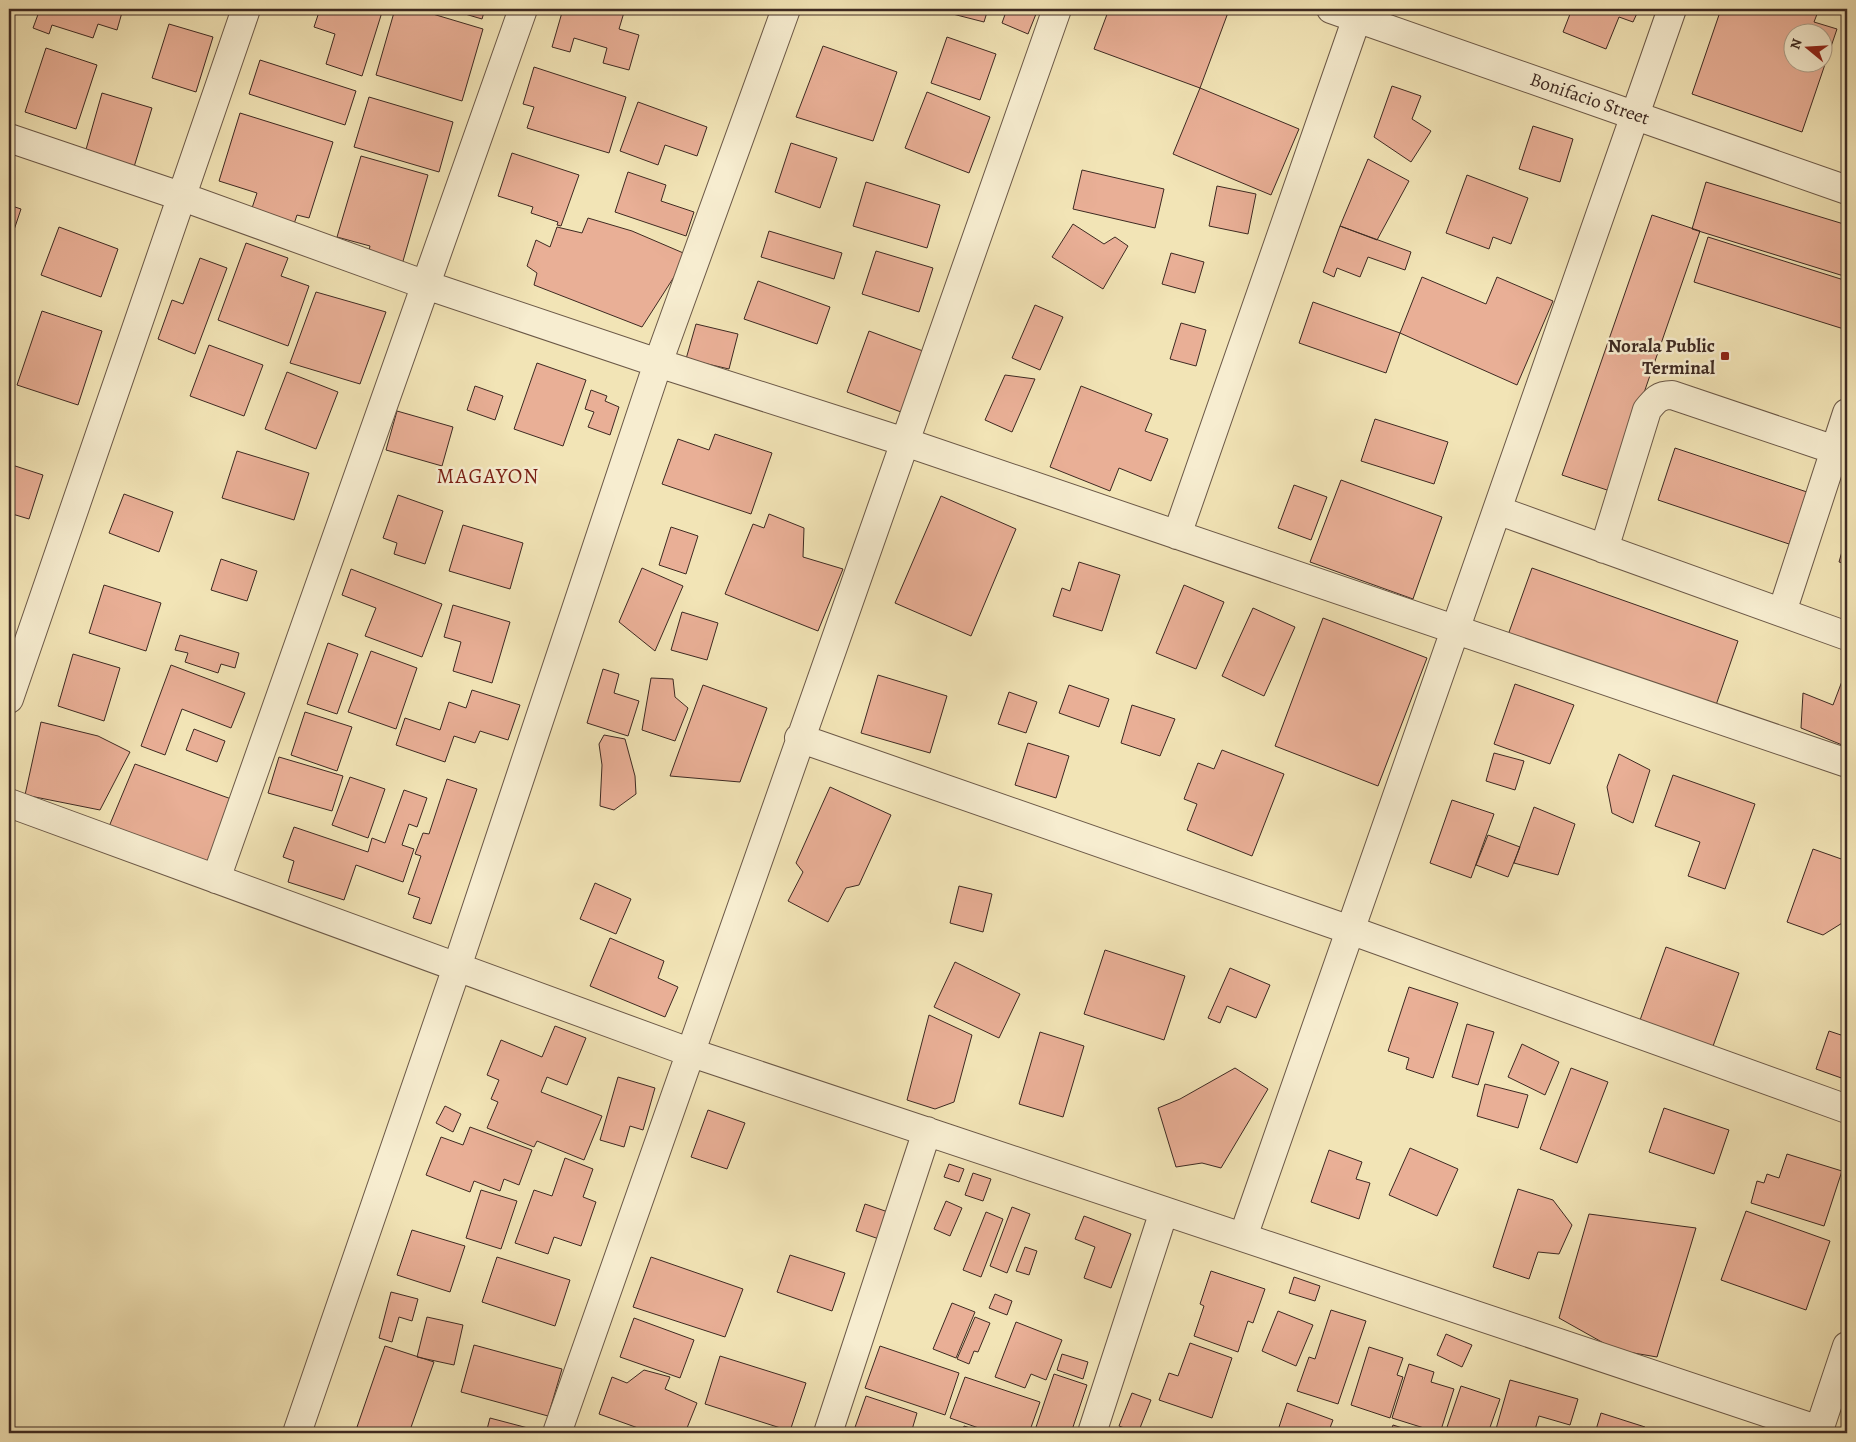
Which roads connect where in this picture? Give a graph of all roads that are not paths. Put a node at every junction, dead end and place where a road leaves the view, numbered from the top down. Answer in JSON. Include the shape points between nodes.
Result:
{"nodes":[{"id":1,"x":246,"y":9,"type":"edge"},
{"id":2,"x":523,"y":9,"type":"edge"},
{"id":3,"x":786,"y":9,"type":"edge"},
{"id":4,"x":1056,"y":9,"type":"edge"},
{"id":5,"x":1331,"y":9,"type":"edge"},
{"id":6,"x":1672,"y":9,"type":"edge"},
{"id":7,"x":1358,"y":13,"type":"edge"},
{"id":8,"x":1635,"y":114,"type":"junction"},
{"id":9,"x":9,"y":138,"type":"edge"},
{"id":10,"x":1847,"y":190,"type":"edge"},
{"id":11,"x":183,"y":197,"type":"junction"},
{"id":12,"x":426,"y":285,"type":"junction"},
{"id":13,"x":658,"y":363,"type":"junction"},
{"id":14,"x":1847,"y":413,"type":"edge"},
{"id":15,"x":905,"y":442,"type":"junction"},
{"id":16,"x":1835,"y":450,"type":"junction"},
{"id":17,"x":1497,"y":510,"type":"junction"},
{"id":18,"x":1177,"y":535,"type":"junction"},
{"id":19,"x":1604,"y":549,"type":"junction"},
{"id":20,"x":1782,"y":612,"type":"junction"},
{"id":21,"x":1455,"y":630,"type":"junction"},
{"id":22,"x":1847,"y":636,"type":"edge"},
{"id":23,"x":9,"y":699,"type":"edge"},
{"id":24,"x":799,"y":738,"type":"junction"},
{"id":25,"x":1847,"y":763,"type":"edge"},
{"id":26,"x":9,"y":803,"type":"edge"},
{"id":27,"x":216,"y":879,"type":"junction"},
{"id":28,"x":1350,"y":930,"type":"junction"},
{"id":29,"x":457,"y":967,"type":"junction"},
{"id":30,"x":689,"y":1052,"type":"junction"},
{"id":31,"x":1847,"y":1109,"type":"edge"},
{"id":32,"x":928,"y":1131,"type":"junction"},
{"id":33,"x":1164,"y":1211,"type":"junction"},
{"id":34,"x":1243,"y":1237,"type":"junction"},
{"id":35,"x":1847,"y":1346,"type":"edge"},
{"id":36,"x":297,"y":1433,"type":"edge"},
{"id":37,"x":557,"y":1433,"type":"edge"},
{"id":38,"x":828,"y":1433,"type":"edge"},
{"id":39,"x":1092,"y":1433,"type":"edge"}],
"edges":[{"from":1,"to":11,"type":"street"},
{"from":2,"to":12,"type":"street"},
{"from":3,"to":13,"type":"street"},
{"from":4,"to":15,"type":"street"},
{"from":5,"to":7,"type":"street","name":"Bonifacio Street"},
{"from":6,"to":8,"type":"street"},
{"from":7,"to":8,"type":"street","name":"Bonifacio Street"},
{"from":7,"to":18,"type":"street"},
{"from":8,"to":10,"type":"street","name":"Bonifacio Street"},
{"from":8,"to":17,"type":"street"},
{"from":9,"to":11,"type":"street"},
{"from":11,"to":12,"type":"street"},
{"from":11,"to":23,"type":"street"},
{"from":12,"to":13,"type":"street"},
{"from":12,"to":27,"type":"street"},
{"from":13,"to":15,"type":"street"},
{"from":13,"to":29,"type":"street"},
{"from":14,"to":16,"type":"street"},
{"from":15,"to":18,"type":"street"},
{"from":15,"to":24,"type":"street"},
{"from":16,"to":19,"type":"street","via":[[1664,395],[1656,399],[1648,410]]},
{"from":16,"to":20,"type":"street"},
{"from":17,"to":19,"type":"street"},
{"from":17,"to":21,"type":"street"},
{"from":18,"to":21,"type":"street"},
{"from":19,"to":20,"type":"street"},
{"from":20,"to":22,"type":"street"},
{"from":21,"to":25,"type":"street"},
{"from":21,"to":28,"type":"street"},
{"from":24,"to":28,"type":"street"},
{"from":24,"to":30,"type":"street"},
{"from":26,"to":27,"type":"street"},
{"from":27,"to":29,"type":"street"},
{"from":28,"to":31,"type":"street"},
{"from":28,"to":34,"type":"street"},
{"from":29,"to":30,"type":"street"},
{"from":29,"to":36,"type":"street"},
{"from":30,"to":32,"type":"street"},
{"from":30,"to":37,"type":"street"},
{"from":32,"to":33,"type":"street"},
{"from":32,"to":38,"type":"street"},
{"from":33,"to":34,"type":"street"},
{"from":33,"to":39,"type":"street"},
{"from":34,"to":35,"type":"street","via":[[1819,1430]]}]}
